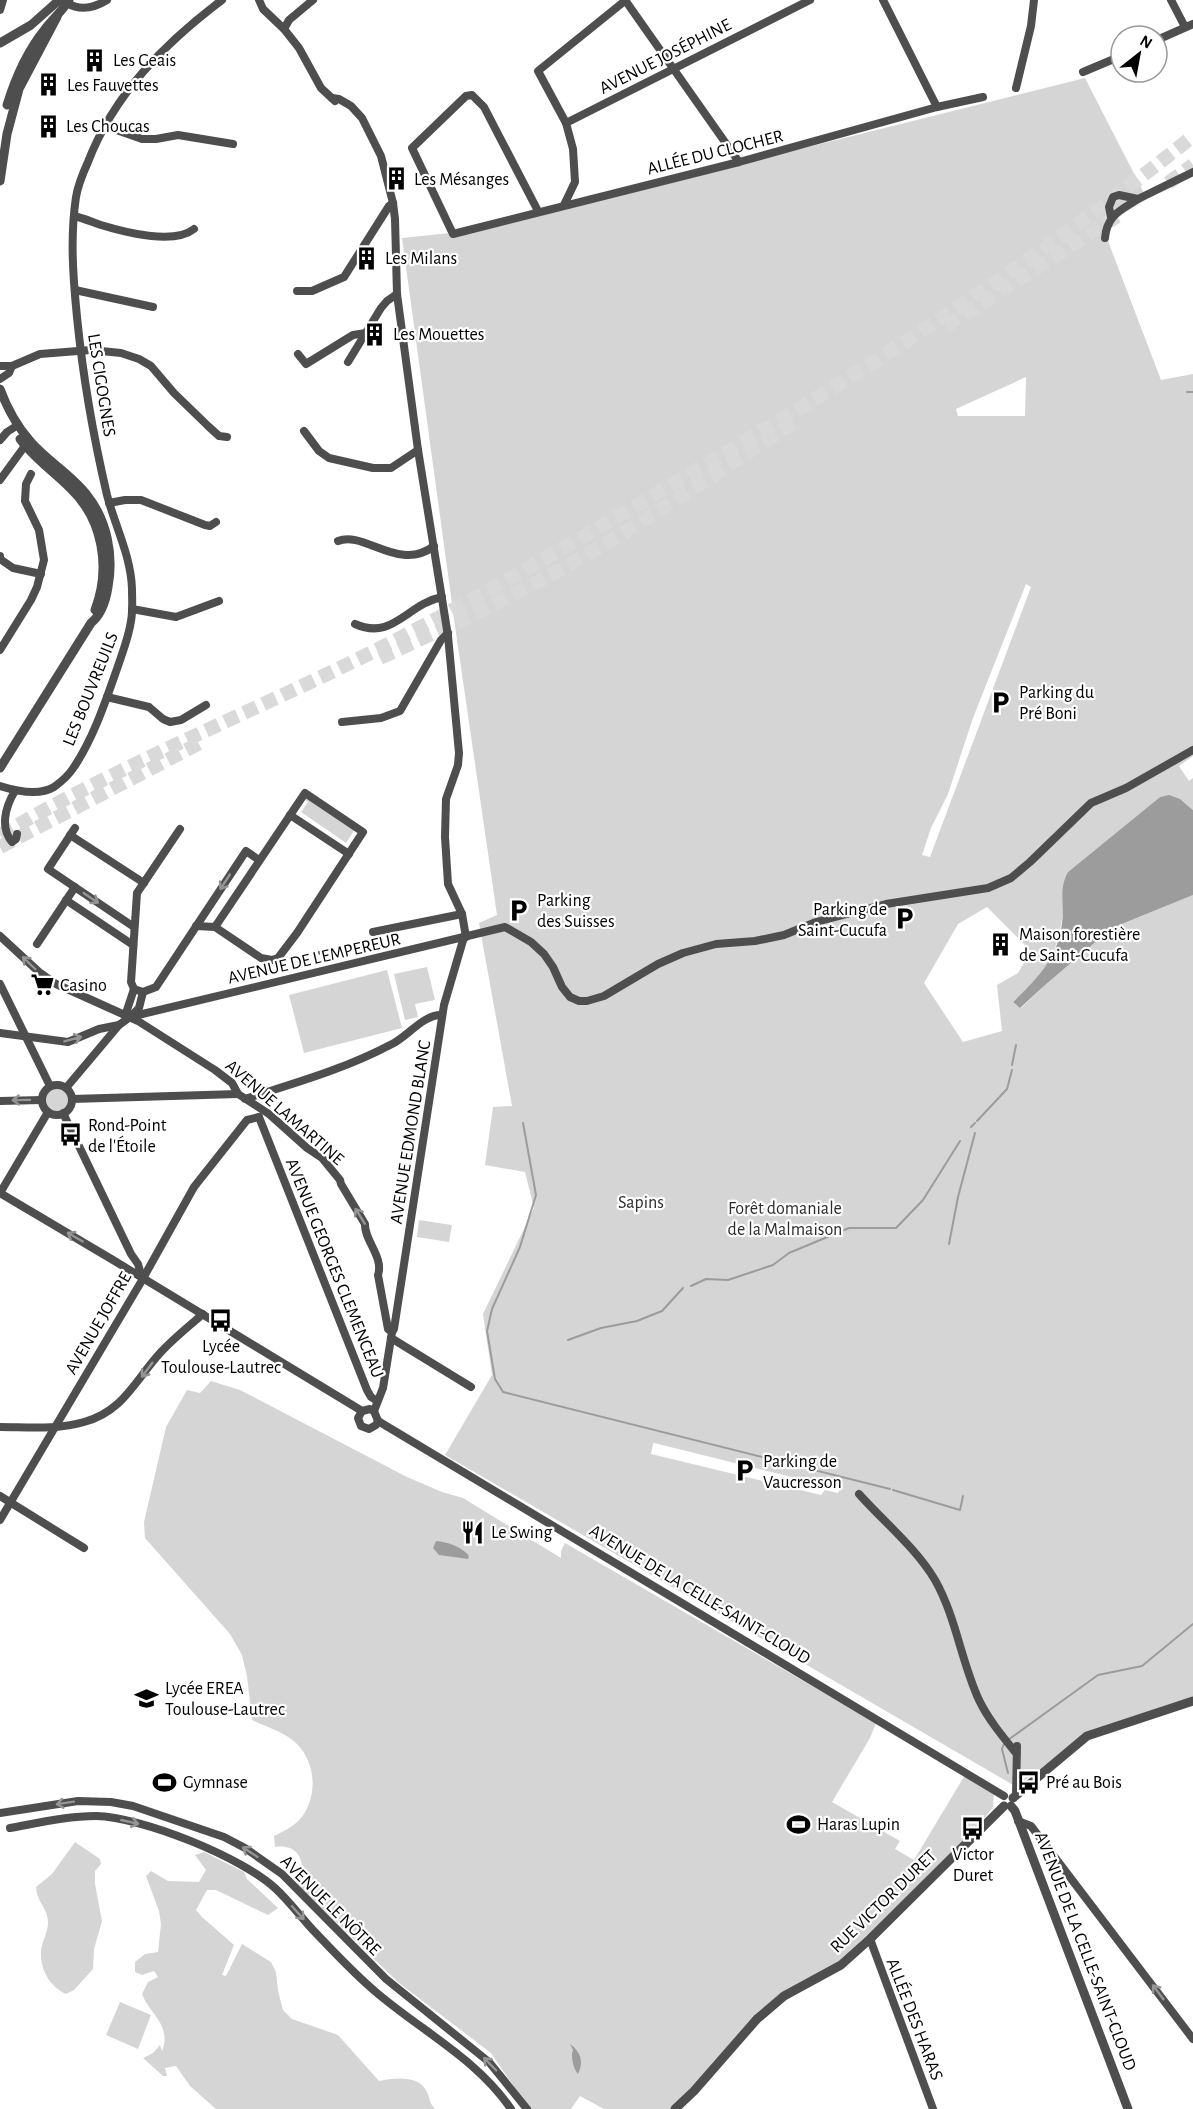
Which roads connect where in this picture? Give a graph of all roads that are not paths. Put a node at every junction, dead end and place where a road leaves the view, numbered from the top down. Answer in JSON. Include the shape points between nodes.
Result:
{"nodes":[{"id":1,"x":3,"y":0,"type":"edge"},
{"id":2,"x":107,"y":0,"type":"edge"},
{"id":3,"x":222,"y":0,"type":"edge"},
{"id":4,"x":256,"y":0,"type":"edge"},
{"id":5,"x":313,"y":0,"type":"edge"},
{"id":6,"x":626,"y":0,"type":"edge"},
{"id":7,"x":810,"y":0,"type":"edge"},
{"id":8,"x":883,"y":0,"type":"edge"},
{"id":9,"x":1034,"y":0,"type":"edge"},
{"id":10,"x":1171,"y":0,"type":"edge"},
{"id":11,"x":68,"y":2,"type":"edge"},
{"id":12,"x":0,"y":10,"type":"edge"},
{"id":13,"x":57,"y":17,"type":"junction"},
{"id":14,"x":1189,"y":26,"type":"edge"},
{"id":15,"x":284,"y":29,"type":"junction"},
{"id":16,"x":1169,"y":35,"type":"edge"},
{"id":17,"x":0,"y":43,"type":"edge"},
{"id":18,"x":1109,"y":61,"type":"edge"},
{"id":19,"x":673,"y":68,"type":"junction"},
{"id":20,"x":1083,"y":72,"type":"dead end"},
{"id":21,"x":1016,"y":88,"type":"dead end"},
{"id":22,"x":983,"y":97,"type":"dead end"},
{"id":23,"x":937,"y":107,"type":"junction"},
{"id":24,"x":566,"y":123,"type":"junction"},
{"id":25,"x":105,"y":126,"type":"junction"},
{"id":26,"x":0,"y":136,"type":"edge"},
{"id":27,"x":233,"y":144,"type":"dead end"},
{"id":28,"x":739,"y":162,"type":"junction"},
{"id":29,"x":1193,"y":172,"type":"edge"},
{"id":30,"x":0,"y":181,"type":"edge"},
{"id":31,"x":1138,"y":199,"type":"junction"},
{"id":32,"x":393,"y":203,"type":"junction"},
{"id":33,"x":564,"y":205,"type":"junction"},
{"id":34,"x":538,"y":211,"type":"junction"},
{"id":35,"x":74,"y":216,"type":"junction"},
{"id":36,"x":1111,"y":217,"type":"junction"},
{"id":37,"x":194,"y":229,"type":"dead end"},
{"id":38,"x":1105,"y":238,"type":"dead end"},
{"id":39,"x":75,"y":290,"type":"junction"},
{"id":40,"x":297,"y":291,"type":"dead end"},
{"id":41,"x":397,"y":294,"type":"junction"},
{"id":42,"x":153,"y":307,"type":"dead end"},
{"id":43,"x":366,"y":333,"type":"junction"},
{"id":44,"x":81,"y":351,"type":"junction"},
{"id":45,"x":298,"y":354,"type":"dead end"},
{"id":46,"x":348,"y":362,"type":"dead end"},
{"id":47,"x":0,"y":366,"type":"edge"},
{"id":48,"x":12,"y":366,"type":"junction"},
{"id":49,"x":0,"y":379,"type":"edge"},
{"id":50,"x":0,"y":390,"type":"edge"},
{"id":51,"x":0,"y":404,"type":"edge"},
{"id":52,"x":15,"y":427,"type":"junction"},
{"id":53,"x":304,"y":431,"type":"dead end"},
{"id":54,"x":227,"y":437,"type":"dead end"},
{"id":55,"x":0,"y":440,"type":"edge"},
{"id":56,"x":27,"y":443,"type":"junction"},
{"id":57,"x":418,"y":450,"type":"junction"},
{"id":58,"x":31,"y":474,"type":"dead end"},
{"id":59,"x":0,"y":480,"type":"edge"},
{"id":60,"x":109,"y":503,"type":"junction"},
{"id":61,"x":216,"y":522,"type":"dead end"},
{"id":62,"x":338,"y":541,"type":"dead end"},
{"id":63,"x":434,"y":546,"type":"junction"},
{"id":64,"x":2,"y":552,"type":"edge"},
{"id":65,"x":126,"y":554,"type":"joint"},
{"id":66,"x":41,"y":574,"type":"junction"},
{"id":67,"x":442,"y":597,"type":"junction"},
{"id":68,"x":219,"y":601,"type":"dead end"},
{"id":69,"x":132,"y":609,"type":"junction"},
{"id":70,"x":355,"y":624,"type":"dead end"},
{"id":71,"x":448,"y":633,"type":"junction"},
{"id":72,"x":0,"y":650,"type":"edge"},
{"id":73,"x":107,"y":697,"type":"junction"},
{"id":74,"x":206,"y":705,"type":"dead end"},
{"id":75,"x":342,"y":722,"type":"dead end"},
{"id":76,"x":1193,"y":750,"type":"edge"},
{"id":77,"x":0,"y":768,"type":"edge"},
{"id":78,"x":0,"y":786,"type":"edge"},
{"id":79,"x":15,"y":790,"type":"junction"},
{"id":80,"x":290,"y":815,"type":"junction"},
{"id":81,"x":180,"y":830,"type":"dead end"},
{"id":82,"x":17,"y":834,"type":"dead end"},
{"id":83,"x":349,"y":854,"type":"junction"},
{"id":84,"x":259,"y":860,"type":"junction"},
{"id":85,"x":144,"y":883,"type":"junction"},
{"id":86,"x":75,"y":887,"type":"junction"},
{"id":87,"x":66,"y":900,"type":"junction"},
{"id":88,"x":462,"y":914,"type":"junction"},
{"id":89,"x":196,"y":926,"type":"junction"},
{"id":90,"x":134,"y":927,"type":"junction"},
{"id":91,"x":214,"y":927,"type":"junction"},
{"id":92,"x":373,"y":932,"type":"dead end"},
{"id":93,"x":0,"y":936,"type":"edge"},
{"id":94,"x":465,"y":937,"type":"junction"},
{"id":95,"x":37,"y":944,"type":"dead end"},
{"id":96,"x":133,"y":945,"type":"junction"},
{"id":97,"x":0,"y":984,"type":"edge"},
{"id":98,"x":129,"y":984,"type":"junction"},
{"id":99,"x":143,"y":992,"type":"junction"},
{"id":100,"x":442,"y":1015,"type":"junction"},
{"id":101,"x":130,"y":1017,"type":"junction"},
{"id":102,"x":119,"y":1025,"type":"junction"},
{"id":103,"x":0,"y":1033,"type":"edge"},
{"id":104,"x":28,"y":1040,"type":"junction"},
{"id":105,"x":50,"y":1086,"type":"junction"},
{"id":106,"x":66,"y":1088,"type":"junction"},
{"id":107,"x":242,"y":1096,"type":"junction"},
{"id":108,"x":72,"y":1099,"type":"junction"},
{"id":109,"x":42,"y":1100,"type":"junction"},
{"id":110,"x":0,"y":1101,"type":"edge"},
{"id":111,"x":48,"y":1112,"type":"junction"},
{"id":112,"x":63,"y":1113,"type":"junction"},
{"id":113,"x":261,"y":1114,"type":"junction"},
{"id":114,"x":0,"y":1193,"type":"edge"},
{"id":115,"x":131,"y":1254,"type":"junction"},
{"id":116,"x":125,"y":1267,"type":"junction"},
{"id":117,"x":142,"y":1278,"type":"junction"},
{"id":118,"x":382,"y":1300,"type":"junction"},
{"id":119,"x":398,"y":1303,"type":"junction"},
{"id":120,"x":203,"y":1314,"type":"junction"},
{"id":121,"x":391,"y":1335,"type":"junction"},
{"id":122,"x":471,"y":1387,"type":"dead end"},
{"id":123,"x":377,"y":1401,"type":"junction"},
{"id":124,"x":362,"y":1411,"type":"junction"},
{"id":125,"x":374,"y":1411,"type":"junction"},
{"id":126,"x":378,"y":1421,"type":"junction"},
{"id":127,"x":0,"y":1427,"type":"edge"},
{"id":128,"x":55,"y":1427,"type":"junction"},
{"id":129,"x":859,"y":1494,"type":"dead end"},
{"id":130,"x":0,"y":1496,"type":"edge"},
{"id":131,"x":10,"y":1503,"type":"junction"},
{"id":132,"x":0,"y":1520,"type":"edge"},
{"id":133,"x":84,"y":1548,"type":"dead end"},
{"id":134,"x":1193,"y":1701,"type":"edge"},
{"id":135,"x":1010,"y":1800,"type":"junction"},
{"id":136,"x":0,"y":1813,"type":"edge"},
{"id":137,"x":1018,"y":1821,"type":"junction"},
{"id":138,"x":10,"y":1828,"type":"dead end"},
{"id":139,"x":870,"y":1939,"type":"junction"},
{"id":140,"x":1193,"y":2039,"type":"edge"},
{"id":141,"x":511,"y":2109,"type":"edge"},
{"id":142,"x":527,"y":2109,"type":"edge"},
{"id":143,"x":675,"y":2109,"type":"edge"},
{"id":144,"x":933,"y":2109,"type":"edge"},
{"id":145,"x":1128,"y":2109,"type":"edge"}],
"edges":[{"from":1,"to":12,"type":"street"},
{"from":2,"to":11,"type":"street","via":[[86,9]]},
{"from":3,"to":25,"type":"street","name":"LES CIGOGNES","via":[[159,54],[127,90]]},
{"from":4,"to":15,"type":"street"},
{"from":5,"to":15,"type":"street"},
{"from":6,"to":19,"type":"street"},
{"from":6,"to":24,"type":"street","via":[[538,71]]},
{"from":7,"to":19,"type":"street","name":"AVENUE JOSÉPHINE"},
{"from":8,"to":23,"type":"street"},
{"from":9,"to":21,"type":"street"},
{"from":10,"to":14,"type":"street"},
{"from":11,"to":13,"type":"street"},
{"from":11,"to":17,"type":"street","via":[[57,2],[32,25]]},
{"from":13,"to":26,"type":"street","via":[[40,37],[13,87]]},
{"from":13,"to":30,"type":"street","via":[[19,89]]},
{"from":14,"to":16,"type":"street"},
{"from":15,"to":32,"type":"street","via":[[306,58],[321,88],[351,106],[362,118],[381,156]]},
{"from":18,"to":20,"type":"street"},
{"from":19,"to":24,"type":"street","name":"AVENUE JOSÉPHINE"},
{"from":19,"to":28,"type":"street"},
{"from":22,"to":23,"type":"street","name":"ALLÉE DU CLOCHER"},
{"from":23,"to":28,"type":"street","name":"ALLÉE DU CLOCHER"},
{"from":24,"to":33,"type":"street","via":[[575,182]]},
{"from":25,"to":27,"type":"street","via":[[142,139],[178,135]]},
{"from":25,"to":35,"type":"street","name":"LES CIGOGNES","via":[[76,195]]},
{"from":28,"to":33,"type":"street","name":"ALLÉE DU CLOCHER"},
{"from":29,"to":31,"type":"street"},
{"from":31,"to":36,"type":"street"},
{"from":31,"to":36,"type":"street","via":[[1113,197]]},
{"from":32,"to":40,"type":"street","via":[[344,277],[312,291]]},
{"from":32,"to":41,"type":"street"},
{"from":33,"to":34,"type":"street","name":"ALLÉE DU CLOCHER"},
{"from":34,"to":34,"type":"street","name":"ALLÉE DU CLOCHER","via":[[453,234],[412,148],[466,96],[472,95],[484,106]]},
{"from":35,"to":37,"type":"street","via":[[158,237],[178,236]]},
{"from":35,"to":39,"type":"street","name":"LES CIGOGNES"},
{"from":36,"to":38,"type":"street"},
{"from":39,"to":42,"type":"street"},
{"from":39,"to":44,"type":"street","name":"LES CIGOGNES"},
{"from":41,"to":43,"type":"street","via":[[381,308]]},
{"from":41,"to":57,"type":"street"},
{"from":43,"to":45,"type":"street","via":[[354,335],[306,364]]},
{"from":43,"to":46,"type":"street"},
{"from":44,"to":48,"type":"street","via":[[40,354]]},
{"from":44,"to":54,"type":"street","via":[[113,352],[144,362],[219,436]]},
{"from":44,"to":60,"type":"street","name":"LES CIGOGNES"},
{"from":47,"to":48,"type":"street"},
{"from":48,"to":49,"type":"street"},
{"from":50,"to":52,"type":"street"},
{"from":51,"to":52,"type":"street"},
{"from":52,"to":55,"type":"street"},
{"from":52,"to":56,"type":"street"},
{"from":53,"to":57,"type":"street","via":[[329,458],[373,468],[391,468]]},
{"from":56,"to":59,"type":"street"},
{"from":56,"to":77,"type":"street","via":[[88,511],[98,530],[104,565],[91,623]]},
{"from":57,"to":63,"type":"street"},
{"from":58,"to":66,"type":"street","via":[[24,491],[43,546]]},
{"from":60,"to":61,"type":"street","via":[[141,500],[205,525]]},
{"from":60,"to":65,"type":"street","name":"LES CIGOGNES"},
{"from":62,"to":63,"type":"street","via":[[346,539],[404,556]]},
{"from":63,"to":67,"type":"street"},
{"from":64,"to":66,"type":"street","via":[[0,559],[13,568]]},
{"from":65,"to":69,"type":"street","name":"LES BOUVREUILS"},
{"from":66,"to":72,"type":"street","via":[[31,600]]},
{"from":67,"to":70,"type":"street","via":[[419,605],[385,628]]},
{"from":67,"to":71,"type":"street"},
{"from":68,"to":69,"type":"street","via":[[176,617]]},
{"from":69,"to":73,"type":"street","name":"LES BOUVREUILS","via":[[129,634]]},
{"from":71,"to":75,"type":"street","via":[[400,711],[381,718]]},
{"from":71,"to":88,"type":"street","via":[[459,753],[446,799],[445,837],[448,885]]},
{"from":73,"to":74,"type":"street","via":[[149,707],[170,722]]},
{"from":73,"to":79,"type":"street","name":"LES BOUVREUILS","via":[[95,727],[66,776],[51,789]]},
{"from":76,"to":94,"type":"street","name":"AVENUE DE L'EMPEREUR","via":[[1091,803],[1011,878],[988,888],[886,904],[816,922],[784,935],[682,953],[604,996],[587,1001],[570,997],[544,954],[505,927]]},
{"from":78,"to":79,"type":"street","name":"LES BOUVREUILS"},
{"from":79,"to":82,"type":"street","via":[[0,816],[6,837],[12,842]]},
{"from":80,"to":83,"type":"street"},
{"from":80,"to":83,"type":"street","via":[[305,793],[363,832]]},
{"from":80,"to":84,"type":"street"},
{"from":81,"to":85,"type":"street"},
{"from":83,"to":91,"type":"street","via":[[282,954],[272,960],[261,958]]},
{"from":84,"to":89,"type":"street","one_way":true,"via":[[246,851]]},
{"from":84,"to":91,"type":"street"},
{"from":85,"to":86,"type":"street","via":[[73,831],[48,869]]},
{"from":85,"to":90,"type":"street","via":[[137,893]]},
{"from":86,"to":87,"type":"street"},
{"from":86,"to":90,"type":"street","one_way":true},
{"from":87,"to":95,"type":"street"},
{"from":87,"to":96,"type":"street"},
{"from":88,"to":92,"type":"street"},
{"from":88,"to":94,"type":"street"},
{"from":89,"to":91,"type":"street"},
{"from":89,"to":99,"type":"street","via":[[156,987]]},
{"from":90,"to":96,"type":"street"},
{"from":101,"to":93,"type":"street","name":"AVENUE LAMARTINE","one_way":true,"via":[[56,984]]},
{"from":94,"to":100,"type":"street","name":"AVENUE EDMOND BLANC"},
{"from":94,"to":101,"type":"street","name":"AVENUE DE L'EMPEREUR"},
{"from":96,"to":98,"type":"street"},
{"from":97,"to":104,"type":"street"},
{"from":98,"to":99,"type":"street"},
{"from":98,"to":101,"type":"street"},
{"from":99,"to":101,"type":"street","via":[[139,1008]]},
{"from":100,"to":107,"type":"street","via":[[432,1016],[368,1057],[287,1086]]},
{"from":100,"to":119,"type":"street","name":"AVENUE EDMOND BLANC"},
{"from":101,"to":102,"type":"street"},
{"from":101,"to":107,"type":"street","name":"AVENUE LAMARTINE","via":[[215,1070]]},
{"from":104,"to":102,"type":"street","one_way":true,"via":[[68,1042]]},
{"from":102,"to":106,"type":"street"},
{"from":103,"to":104,"type":"street"},
{"from":104,"to":105,"type":"street"},
{"from":105,"to":106,"type":"street"},
{"from":105,"to":109,"type":"street"},
{"from":106,"to":108,"type":"street"},
{"from":107,"to":108,"type":"street"},
{"from":107,"to":113,"type":"street","name":"AVENUE LAMARTINE"},
{"from":108,"to":112,"type":"street"},
{"from":109,"to":110,"type":"street","one_way":true},
{"from":109,"to":111,"type":"street"},
{"from":111,"to":112,"type":"street"},
{"from":111,"to":114,"type":"street"},
{"from":112,"to":115,"type":"street"},
{"from":113,"to":117,"type":"street","name":"AVENUE JOFFRE","via":[[248,1120],[194,1187]]},
{"from":118,"to":113,"type":"street","name":"AVENUE LAMARTINE","one_way":true,"via":[[380,1270],[372,1243],[340,1180],[322,1158],[269,1114]]},
{"from":113,"to":123,"type":"street","name":"AVENUE GEORGES CLEMENCEAU","via":[[367,1390]]},
{"from":116,"to":114,"type":"street","name":"AVENUE DE LA CELLE-SAINT-CLOUD","one_way":true},
{"from":115,"to":116,"type":"street"},
{"from":115,"to":117,"type":"street"},
{"from":116,"to":117,"type":"street","name":"AVENUE DE LA CELLE-SAINT-CLOUD"},
{"from":117,"to":120,"type":"street","name":"AVENUE DE LA CELLE-SAINT-CLOUD"},
{"from":117,"to":128,"type":"street","name":"AVENUE JOFFRE"},
{"from":118,"to":119,"type":"street"},
{"from":118,"to":121,"type":"street","name":"AVENUE LAMARTINE"},
{"from":119,"to":121,"type":"street","name":"AVENUE EDMOND BLANC"},
{"from":120,"to":124,"type":"street","name":"AVENUE DE LA CELLE-SAINT-CLOUD"},
{"from":120,"to":128,"type":"street","one_way":true,"via":[[161,1352],[125,1398],[107,1412],[82,1423]]},
{"from":121,"to":122,"type":"street"},
{"from":121,"to":123,"type":"street","name":"AVENUE EDMOND BLANC","via":[[383,1388]]},
{"from":123,"to":125,"type":"street","name":"AVENUE EDMOND BLANC"},
{"from":124,"to":125,"type":"street"},
{"from":124,"to":126,"type":"street","name":"AVENUE DE LA CELLE-SAINT-CLOUD","via":[[358,1418],[361,1426],[369,1429]]},
{"from":125,"to":126,"type":"street"},
{"from":126,"to":135,"type":"street","name":"AVENUE DE LA CELLE-SAINT-CLOUD"},
{"from":127,"to":128,"type":"street"},
{"from":128,"to":131,"type":"street","name":"AVENUE JOFFRE"},
{"from":129,"to":135,"type":"street","via":[[918,1557],[949,1608],[980,1702],[1016,1749]]},
{"from":130,"to":131,"type":"street"},
{"from":131,"to":132,"type":"street","name":"AVENUE JOFFRE"},
{"from":131,"to":133,"type":"street"},
{"from":134,"to":135,"type":"street","name":"RUE VICTOR DURET","via":[[1087,1736]]},
{"from":135,"to":137,"type":"street","name":"AVENUE DE LA CELLE-SAINT-CLOUD"},
{"from":135,"to":139,"type":"street","name":"RUE VICTOR DURET"},
{"from":142,"to":136,"type":"street","name":"AVENUE LE NÔTRE","one_way":true,"via":[[489,2062],[386,1979],[282,1874],[245,1848],[224,1837],[111,1802],[78,1801]]},
{"from":140,"to":137,"type":"street","one_way":true,"via":[[1031,1826]]},
{"from":137,"to":145,"type":"street","name":"AVENUE DE LA CELLE-SAINT-CLOUD"},
{"from":138,"to":141,"type":"street","name":"AVENUE LE NÔTRE","one_way":true,"via":[[98,1816],[127,1821],[212,1850],[244,1866],[278,1890],[376,1992],[490,2080]]},
{"from":139,"to":143,"type":"street","name":"RUE VICTOR DURET","via":[[841,1965],[770,2006]]},
{"from":139,"to":144,"type":"street","name":"ALLÉE DES HARAS"}]}
